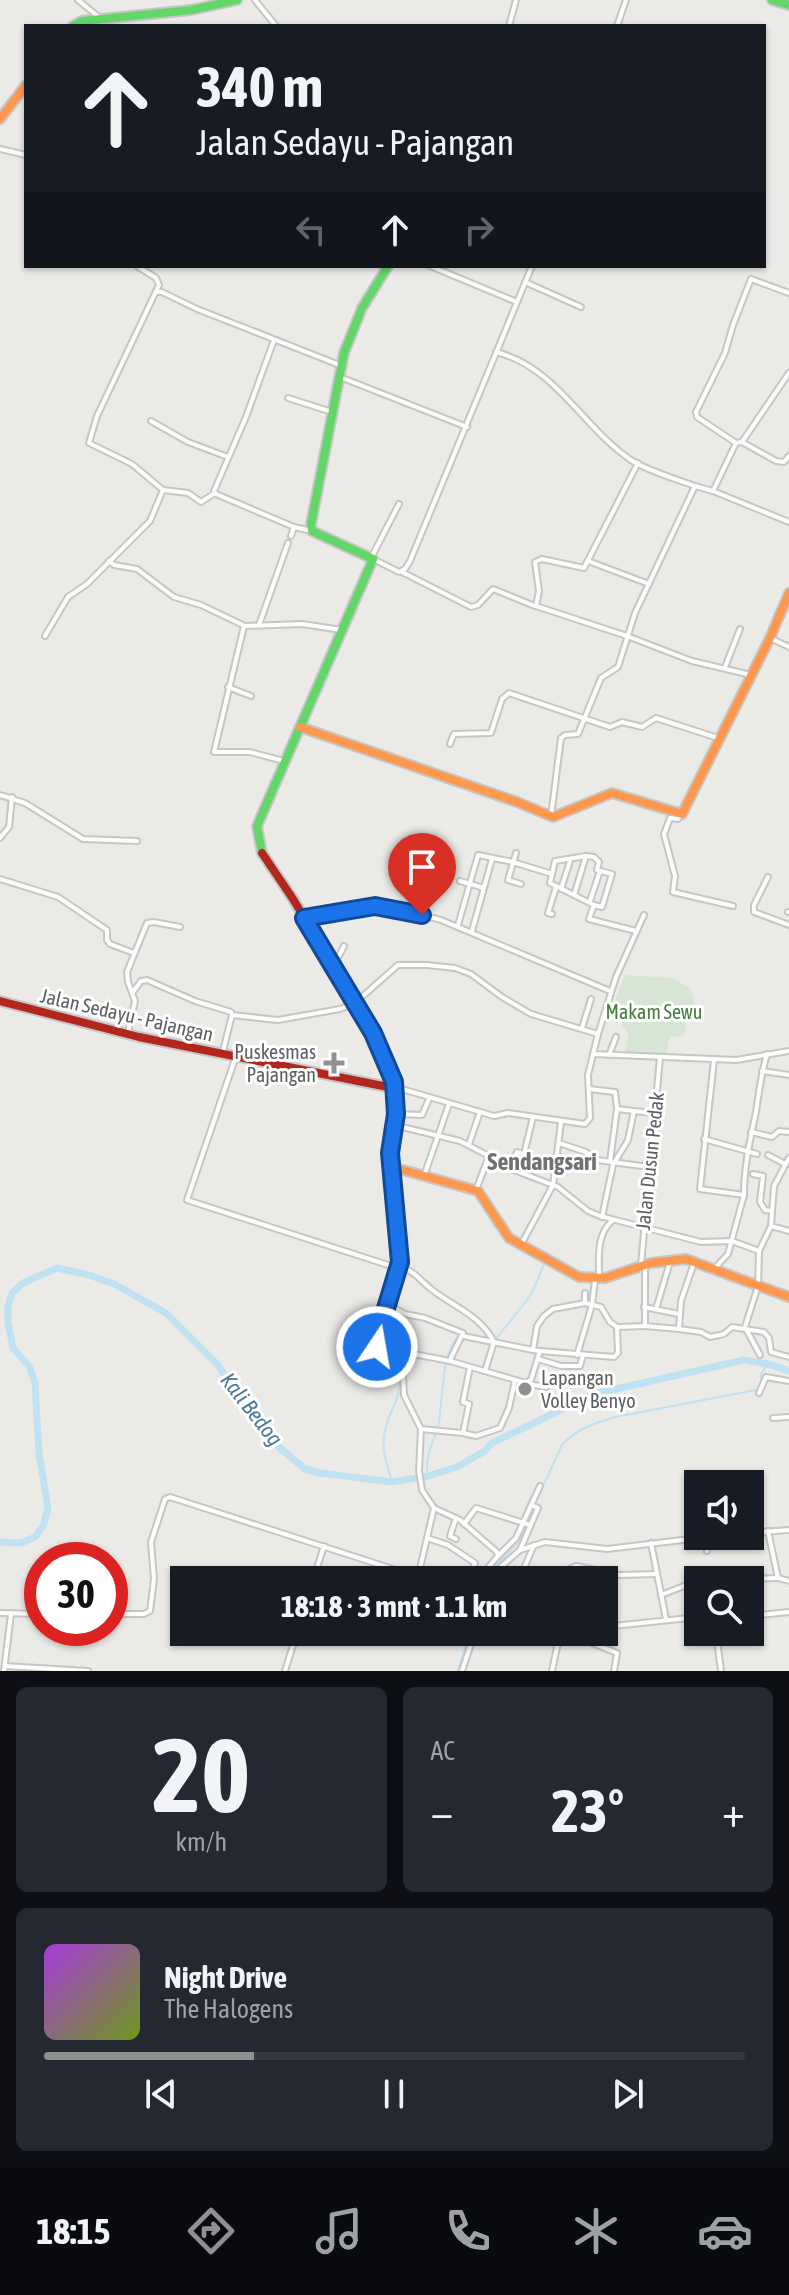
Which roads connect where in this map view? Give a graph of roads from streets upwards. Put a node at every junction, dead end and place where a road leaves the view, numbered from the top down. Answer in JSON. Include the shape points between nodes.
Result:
{"nodes":[{"id":1,"x":78,"y":0,"type":"edge"},
{"id":2,"x":255,"y":0,"type":"edge"},
{"id":3,"x":516,"y":0,"type":"edge"},
{"id":4,"x":626,"y":0,"type":"edge"},
{"id":5,"x":772,"y":0,"type":"edge"},
{"id":6,"x":232,"y":1,"type":"edge"},
{"id":7,"x":86,"y":2,"type":"edge"},
{"id":8,"x":789,"y":5,"type":"edge"},
{"id":9,"x":101,"y":20,"type":"junction"},
{"id":10,"x":77,"y":24,"type":"edge"},
{"id":11,"x":274,"y":24,"type":"edge"},
{"id":12,"x":510,"y":24,"type":"edge"},
{"id":13,"x":618,"y":24,"type":"edge"},
{"id":14,"x":24,"y":88,"type":"edge"},
{"id":15,"x":0,"y":119,"type":"edge"},
{"id":16,"x":0,"y":149,"type":"edge"},
{"id":17,"x":24,"y":155,"type":"edge"},
{"id":18,"x":140,"y":268,"type":"edge"},
{"id":19,"x":387,"y":268,"type":"edge"},
{"id":20,"x":435,"y":268,"type":"edge"},
{"id":21,"x":531,"y":268,"type":"edge"},
{"id":22,"x":525,"y":282,"type":"junction"},
{"id":23,"x":156,"y":292,"type":"junction"},
{"id":24,"x":789,"y":293,"type":"edge"},
{"id":25,"x":517,"y":302,"type":"junction"},
{"id":26,"x":581,"y":307,"type":"dead end"},
{"id":27,"x":274,"y":340,"type":"junction"},
{"id":28,"x":496,"y":352,"type":"junction"},
{"id":29,"x":342,"y":366,"type":"junction"},
{"id":30,"x":789,"y":373,"type":"edge"},
{"id":31,"x":340,"y":377,"type":"junction"},
{"id":32,"x":288,"y":398,"type":"dead end"},
{"id":33,"x":334,"y":413,"type":"junction"},
{"id":34,"x":151,"y":421,"type":"dead end"},
{"id":35,"x":467,"y":427,"type":"junction"},
{"id":36,"x":739,"y":442,"type":"junction"},
{"id":37,"x":789,"y":456,"type":"edge"},
{"id":38,"x":228,"y":457,"type":"junction"},
{"id":39,"x":638,"y":463,"type":"junction"},
{"id":40,"x":695,"y":486,"type":"junction"},
{"id":41,"x":163,"y":490,"type":"junction"},
{"id":42,"x":713,"y":491,"type":"junction"},
{"id":43,"x":215,"y":493,"type":"junction"},
{"id":44,"x":399,"y":504,"type":"dead end"},
{"id":45,"x":789,"y":522,"type":"edge"},
{"id":46,"x":294,"y":527,"type":"junction"},
{"id":47,"x":312,"y":531,"type":"junction"},
{"id":48,"x":291,"y":536,"type":"dead end"},
{"id":49,"x":288,"y":543,"type":"dead end"},
{"id":50,"x":372,"y":559,"type":"junction"},
{"id":51,"x":109,"y":561,"type":"junction"},
{"id":52,"x":588,"y":561,"type":"junction"},
{"id":53,"x":402,"y":572,"type":"junction"},
{"id":54,"x":650,"y":584,"type":"junction"},
{"id":55,"x":789,"y":593,"type":"edge"},
{"id":56,"x":536,"y":606,"type":"junction"},
{"id":57,"x":259,"y":625,"type":"junction"},
{"id":58,"x":245,"y":626,"type":"junction"},
{"id":59,"x":740,"y":629,"type":"dead end"},
{"id":60,"x":345,"y":630,"type":"junction"},
{"id":61,"x":45,"y":636,"type":"dead end"},
{"id":62,"x":627,"y":636,"type":"junction"},
{"id":63,"x":770,"y":638,"type":"junction"},
{"id":64,"x":789,"y":647,"type":"edge"},
{"id":65,"x":725,"y":667,"type":"junction"},
{"id":66,"x":751,"y":675,"type":"junction"},
{"id":67,"x":228,"y":687,"type":"junction"},
{"id":68,"x":251,"y":696,"type":"dead end"},
{"id":69,"x":584,"y":719,"type":"junction"},
{"id":70,"x":300,"y":727,"type":"junction"},
{"id":71,"x":720,"y":739,"type":"junction"},
{"id":72,"x":450,"y":744,"type":"dead end"},
{"id":73,"x":284,"y":761,"type":"junction"},
{"id":74,"x":0,"y":795,"type":"edge"},
{"id":75,"x":12,"y":797,"type":"junction"},
{"id":76,"x":682,"y":814,"type":"junction"},
{"id":77,"x":551,"y":816,"type":"junction"},
{"id":78,"x":0,"y":838,"type":"edge"},
{"id":79,"x":137,"y":841,"type":"dead end"},
{"id":80,"x":516,"y":853,"type":"dead end"},
{"id":81,"x":586,"y":856,"type":"junction"},
{"id":82,"x":492,"y":859,"type":"junction"},
{"id":83,"x":570,"y":860,"type":"junction"},
{"id":84,"x":513,"y":862,"type":"junction"},
{"id":85,"x":600,"y":871,"type":"junction"},
{"id":86,"x":552,"y":874,"type":"junction"},
{"id":87,"x":768,"y":877,"type":"dead end"},
{"id":88,"x":0,"y":879,"type":"edge"},
{"id":89,"x":460,"y":881,"type":"dead end"},
{"id":90,"x":470,"y":884,"type":"junction"},
{"id":91,"x":521,"y":884,"type":"dead end"},
{"id":92,"x":484,"y":888,"type":"junction"},
{"id":93,"x":558,"y":888,"type":"junction"},
{"id":94,"x":574,"y":895,"type":"junction"},
{"id":95,"x":592,"y":903,"type":"junction"},
{"id":96,"x":733,"y":906,"type":"dead end"},
{"id":97,"x":552,"y":914,"type":"dead end"},
{"id":98,"x":644,"y":915,"type":"dead end"},
{"id":99,"x":304,"y":918,"type":"junction"},
{"id":100,"x":789,"y":925,"type":"edge"},
{"id":101,"x":180,"y":927,"type":"dead end"},
{"id":102,"x":472,"y":931,"type":"junction"},
{"id":103,"x":636,"y":931,"type":"junction"},
{"id":104,"x":480,"y":934,"type":"dead end"},
{"id":105,"x":344,"y":946,"type":"dead end"},
{"id":106,"x":134,"y":953,"type":"junction"},
{"id":107,"x":331,"y":962,"type":"junction"},
{"id":108,"x":610,"y":991,"type":"junction"},
{"id":109,"x":133,"y":992,"type":"junction"},
{"id":110,"x":591,"y":999,"type":"dead end"},
{"id":111,"x":0,"y":1001,"type":"edge"},
{"id":112,"x":355,"y":1003,"type":"junction"},
{"id":113,"x":232,"y":1015,"type":"junction"},
{"id":114,"x":582,"y":1028,"type":"junction"},
{"id":115,"x":128,"y":1034,"type":"junction"},
{"id":116,"x":598,"y":1034,"type":"junction"},
{"id":117,"x":616,"y":1037,"type":"dead end"},
{"id":118,"x":789,"y":1051,"type":"edge"},
{"id":119,"x":222,"y":1053,"type":"junction"},
{"id":120,"x":593,"y":1054,"type":"junction"},
{"id":121,"x":767,"y":1054,"type":"junction"},
{"id":122,"x":609,"y":1055,"type":"junction"},
{"id":123,"x":236,"y":1056,"type":"junction"},
{"id":124,"x":660,"y":1057,"type":"junction"},
{"id":125,"x":714,"y":1060,"type":"junction"},
{"id":126,"x":762,"y":1071,"type":"junction"},
{"id":127,"x":789,"y":1075,"type":"edge"},
{"id":128,"x":395,"y":1089,"type":"junction"},
{"id":129,"x":588,"y":1089,"type":"junction"},
{"id":130,"x":429,"y":1099,"type":"junction"},
{"id":131,"x":449,"y":1104,"type":"junction"},
{"id":132,"x":617,"y":1109,"type":"junction"},
{"id":133,"x":634,"y":1111,"type":"junction"},
{"id":134,"x":480,"y":1112,"type":"junction"},
{"id":135,"x":654,"y":1113,"type":"junction"},
{"id":136,"x":396,"y":1114,"type":"junction"},
{"id":137,"x":533,"y":1116,"type":"junction"},
{"id":138,"x":561,"y":1122,"type":"junction"},
{"id":139,"x":394,"y":1125,"type":"junction"},
{"id":140,"x":751,"y":1132,"type":"junction"},
{"id":141,"x":789,"y":1132,"type":"edge"},
{"id":142,"x":439,"y":1136,"type":"junction"},
{"id":143,"x":704,"y":1139,"type":"junction"},
{"id":144,"x":559,"y":1143,"type":"junction"},
{"id":145,"x":468,"y":1145,"type":"junction"},
{"id":146,"x":746,"y":1151,"type":"junction"},
{"id":147,"x":524,"y":1154,"type":"junction"},
{"id":148,"x":757,"y":1154,"type":"dead end"},
{"id":149,"x":768,"y":1155,"type":"dead end"},
{"id":150,"x":489,"y":1156,"type":"junction"},
{"id":151,"x":789,"y":1158,"type":"edge"},
{"id":152,"x":391,"y":1161,"type":"junction"},
{"id":153,"x":612,"y":1161,"type":"junction"},
{"id":154,"x":785,"y":1164,"type":"junction"},
{"id":155,"x":555,"y":1165,"type":"junction"},
{"id":156,"x":649,"y":1167,"type":"junction"},
{"id":157,"x":511,"y":1168,"type":"junction"},
{"id":158,"x":744,"y":1172,"type":"junction"},
{"id":159,"x":424,"y":1176,"type":"junction"},
{"id":160,"x":553,"y":1185,"type":"junction"},
{"id":161,"x":476,"y":1190,"type":"junction"},
{"id":162,"x":744,"y":1195,"type":"junction"},
{"id":163,"x":772,"y":1211,"type":"junction"},
{"id":164,"x":602,"y":1217,"type":"junction"},
{"id":165,"x":613,"y":1220,"type":"junction"},
{"id":166,"x":771,"y":1226,"type":"junction"},
{"id":167,"x":643,"y":1228,"type":"junction"},
{"id":168,"x":789,"y":1231,"type":"edge"},
{"id":169,"x":732,"y":1241,"type":"junction"},
{"id":170,"x":521,"y":1246,"type":"junction"},
{"id":171,"x":759,"y":1251,"type":"junction"},
{"id":172,"x":670,"y":1261,"type":"junction"},
{"id":173,"x":695,"y":1261,"type":"junction"},
{"id":174,"x":388,"y":1265,"type":"dead end"},
{"id":175,"x":643,"y":1265,"type":"junction"},
{"id":176,"x":399,"y":1266,"type":"junction"},
{"id":177,"x":715,"y":1268,"type":"junction"},
{"id":178,"x":597,"y":1279,"type":"junction"},
{"id":179,"x":758,"y":1286,"type":"junction"},
{"id":180,"x":585,"y":1293,"type":"dead end"},
{"id":181,"x":789,"y":1297,"type":"edge"},
{"id":182,"x":585,"y":1303,"type":"junction"},
{"id":183,"x":387,"y":1304,"type":"junction"},
{"id":184,"x":592,"y":1305,"type":"junction"},
{"id":185,"x":644,"y":1307,"type":"junction"},
{"id":186,"x":656,"y":1309,"type":"junction"},
{"id":187,"x":679,"y":1314,"type":"junction"},
{"id":188,"x":645,"y":1326,"type":"junction"},
{"id":189,"x":617,"y":1327,"type":"junction"},
{"id":190,"x":745,"y":1327,"type":"junction"},
{"id":191,"x":679,"y":1329,"type":"junction"},
{"id":192,"x":463,"y":1335,"type":"junction"},
{"id":193,"x":494,"y":1342,"type":"junction"},
{"id":194,"x":533,"y":1350,"type":"junction"},
{"id":195,"x":540,"y":1351,"type":"junction"},
{"id":196,"x":402,"y":1353,"type":"junction"},
{"id":197,"x":580,"y":1355,"type":"junction"},
{"id":198,"x":760,"y":1355,"type":"dead end"},
{"id":199,"x":789,"y":1357,"type":"edge"},
{"id":200,"x":538,"y":1359,"type":"junction"},
{"id":201,"x":448,"y":1361,"type":"junction"},
{"id":202,"x":470,"y":1367,"type":"junction"},
{"id":203,"x":485,"y":1371,"type":"junction"},
{"id":204,"x":515,"y":1380,"type":"junction"},
{"id":205,"x":789,"y":1381,"type":"edge"},
{"id":206,"x":526,"y":1383,"type":"junction"},
{"id":207,"x":546,"y":1387,"type":"dead end"},
{"id":208,"x":759,"y":1393,"type":"dead end"},
{"id":209,"x":789,"y":1417,"type":"edge"},
{"id":210,"x":773,"y":1418,"type":"dead end"},
{"id":211,"x":421,"y":1429,"type":"junction"},
{"id":212,"x":463,"y":1433,"type":"junction"},
{"id":213,"x":540,"y":1486,"type":"dead end"},
{"id":214,"x":434,"y":1508,"type":"junction"},
{"id":215,"x":456,"y":1518,"type":"junction"},
{"id":216,"x":464,"y":1524,"type":"junction"},
{"id":217,"x":526,"y":1524,"type":"junction"},
{"id":218,"x":789,"y":1530,"type":"edge"},
{"id":219,"x":764,"y":1531,"type":"edge"},
{"id":220,"x":768,"y":1531,"type":"junction"},
{"id":221,"x":427,"y":1538,"type":"junction"},
{"id":222,"x":456,"y":1539,"type":"dead end"},
{"id":223,"x":684,"y":1539,"type":"edge"},
{"id":224,"x":650,"y":1543,"type":"junction"},
{"id":225,"x":534,"y":1545,"type":"junction"},
{"id":226,"x":324,"y":1546,"type":"junction"},
{"id":227,"x":520,"y":1550,"type":"junction"},
{"id":228,"x":510,"y":1553,"type":"junction"},
{"id":229,"x":498,"y":1556,"type":"junction"},
{"id":230,"x":318,"y":1566,"type":"edge"},
{"id":231,"x":385,"y":1566,"type":"edge"},
{"id":232,"x":421,"y":1566,"type":"edge"},
{"id":233,"x":474,"y":1566,"type":"edge"},
{"id":234,"x":489,"y":1566,"type":"edge"},
{"id":235,"x":501,"y":1566,"type":"edge"},
{"id":236,"x":525,"y":1566,"type":"edge"},
{"id":237,"x":618,"y":1573,"type":"edge"},
{"id":238,"x":656,"y":1574,"type":"junction"},
{"id":239,"x":778,"y":1578,"type":"junction"},
{"id":240,"x":764,"y":1580,"type":"edge"},
{"id":241,"x":789,"y":1581,"type":"edge"},
{"id":242,"x":684,"y":1588,"type":"edge"},
{"id":243,"x":661,"y":1595,"type":"junction"},
{"id":244,"x":789,"y":1612,"type":"edge"},
{"id":245,"x":0,"y":1613,"type":"edge"},
{"id":246,"x":11,"y":1614,"type":"junction"},
{"id":247,"x":24,"y":1614,"type":"edge"},
{"id":248,"x":128,"y":1614,"type":"edge"},
{"id":249,"x":764,"y":1615,"type":"edge"},
{"id":250,"x":684,"y":1618,"type":"edge"},
{"id":251,"x":666,"y":1619,"type":"junction"},
{"id":252,"x":618,"y":1625,"type":"edge"},
{"id":253,"x":293,"y":1646,"type":"edge"},
{"id":254,"x":470,"y":1646,"type":"edge"},
{"id":255,"x":558,"y":1646,"type":"edge"},
{"id":256,"x":600,"y":1646,"type":"edge"},
{"id":257,"x":718,"y":1646,"type":"edge"},
{"id":258,"x":5,"y":1668,"type":"edge"},
{"id":259,"x":60,"y":1669,"type":"edge"},
{"id":260,"x":88,"y":1671,"type":"edge"},
{"id":261,"x":285,"y":1671,"type":"edge"},
{"id":262,"x":462,"y":1671,"type":"edge"},
{"id":263,"x":552,"y":1671,"type":"edge"},
{"id":264,"x":614,"y":1671,"type":"edge"},
{"id":265,"x":721,"y":1671,"type":"edge"}],
"edges":[{"from":1,"to":7,"type":"street"},
{"from":2,"to":11,"type":"street"},
{"from":3,"to":12,"type":"street"},
{"from":4,"to":13,"type":"street"},
{"from":5,"to":8,"type":"street"},
{"from":6,"to":9,"type":"street"},
{"from":7,"to":9,"type":"street"},
{"from":9,"to":10,"type":"street"},
{"from":14,"to":15,"type":"street"},
{"from":16,"to":17,"type":"street"},
{"from":18,"to":23,"type":"street","via":[[158,280]]},
{"from":19,"to":29,"type":"street","via":[[357,319]]},
{"from":20,"to":25,"type":"street"},
{"from":21,"to":22,"type":"street"},
{"from":22,"to":25,"type":"street"},
{"from":22,"to":26,"type":"street"},
{"from":23,"to":27,"type":"street"},
{"from":23,"to":41,"type":"street","via":[[89,441],[137,467]]},
{"from":24,"to":36,"type":"street","via":[[751,279],[725,353],[696,412]]},
{"from":25,"to":28,"type":"street"},
{"from":27,"to":29,"type":"street"},
{"from":27,"to":38,"type":"street"},
{"from":28,"to":35,"type":"street"},
{"from":28,"to":39,"type":"street","via":[[531,366]]},
{"from":29,"to":31,"type":"street"},
{"from":30,"to":36,"type":"street"},
{"from":31,"to":33,"type":"street"},
{"from":31,"to":35,"type":"street"},
{"from":32,"to":33,"type":"street"},
{"from":33,"to":47,"type":"street"},
{"from":34,"to":38,"type":"street"},
{"from":35,"to":53,"type":"street"},
{"from":36,"to":37,"type":"street","via":[[781,463]]},
{"from":36,"to":42,"type":"street"},
{"from":38,"to":43,"type":"street"},
{"from":39,"to":40,"type":"street"},
{"from":39,"to":52,"type":"street"},
{"from":40,"to":42,"type":"street"},
{"from":40,"to":54,"type":"street"},
{"from":41,"to":43,"type":"street","via":[[188,493],[201,502]]},
{"from":41,"to":51,"type":"street","via":[[150,521]]},
{"from":42,"to":45,"type":"street"},
{"from":43,"to":46,"type":"street"},
{"from":44,"to":50,"type":"street"},
{"from":46,"to":47,"type":"street"},
{"from":46,"to":48,"type":"street"},
{"from":47,"to":50,"type":"street"},
{"from":49,"to":57,"type":"street"},
{"from":50,"to":53,"type":"street"},
{"from":50,"to":60,"type":"street"},
{"from":51,"to":58,"type":"street","via":[[137,569],[174,597]]},
{"from":51,"to":61,"type":"street","via":[[68,597]]},
{"from":52,"to":54,"type":"street"},
{"from":52,"to":56,"type":"street","via":[[582,570],[537,559]]},
{"from":53,"to":56,"type":"street","via":[[471,607],[493,589]]},
{"from":54,"to":62,"type":"street"},
{"from":55,"to":63,"type":"street"},
{"from":56,"to":62,"type":"street"},
{"from":57,"to":58,"type":"street"},
{"from":57,"to":60,"type":"street"},
{"from":58,"to":67,"type":"street"},
{"from":59,"to":65,"type":"street"},
{"from":60,"to":70,"type":"street"},
{"from":62,"to":65,"type":"street","via":[[692,661]]},
{"from":62,"to":69,"type":"street","via":[[618,667],[601,678]]},
{"from":63,"to":64,"type":"street"},
{"from":63,"to":66,"type":"street"},
{"from":65,"to":66,"type":"street"},
{"from":66,"to":71,"type":"street"},
{"from":67,"to":68,"type":"street"},
{"from":67,"to":73,"type":"street","via":[[214,752],[250,752]]},
{"from":69,"to":71,"type":"street","via":[[610,727],[622,722],[642,727],[656,718]]},
{"from":69,"to":72,"type":"street","via":[[509,693],[491,733],[454,734]]},
{"from":69,"to":77,"type":"street","via":[[578,734],[560,741]]},
{"from":70,"to":73,"type":"street"},
{"from":70,"to":77,"type":"street"},
{"from":71,"to":76,"type":"street"},
{"from":73,"to":99,"type":"street","via":[[256,838]]},
{"from":74,"to":75,"type":"street"},
{"from":75,"to":78,"type":"street","via":[[9,827]]},
{"from":75,"to":79,"type":"street","via":[[83,839]]},
{"from":76,"to":77,"type":"street","via":[[612,793]]},
{"from":76,"to":96,"type":"street","via":[[670,818],[664,830],[675,876],[673,892]]},
{"from":80,"to":84,"type":"street"},
{"from":81,"to":83,"type":"street"},
{"from":81,"to":85,"type":"street","via":[[599,862]]},
{"from":81,"to":94,"type":"street"},
{"from":82,"to":84,"type":"street"},
{"from":82,"to":90,"type":"street","via":[[478,855]]},
{"from":82,"to":92,"type":"street"},
{"from":83,"to":86,"type":"street","via":[[557,859]]},
{"from":83,"to":93,"type":"street"},
{"from":84,"to":86,"type":"street"},
{"from":84,"to":91,"type":"street","via":[[508,880]]},
{"from":85,"to":95,"type":"street"},
{"from":85,"to":95,"type":"street","via":[[612,874],[602,907]]},
{"from":86,"to":93,"type":"street","via":[[550,883]]},
{"from":87,"to":100,"type":"street","via":[[754,912]]},
{"from":88,"to":106,"type":"street","via":[[64,899],[107,930],[110,944]]},
{"from":89,"to":90,"type":"street"},
{"from":90,"to":92,"type":"street"},
{"from":90,"to":102,"type":"street","via":[[456,923]]},
{"from":92,"to":102,"type":"street"},
{"from":93,"to":94,"type":"street"},
{"from":93,"to":97,"type":"street","via":[[548,913]]},
{"from":94,"to":95,"type":"street"},
{"from":95,"to":103,"type":"street","via":[[589,919]]},
{"from":98,"to":103,"type":"street"},
{"from":99,"to":107,"type":"street"},
{"from":99,"to":108,"type":"street","via":[[375,906],[403,910],[441,920]]},
{"from":101,"to":106,"type":"street","via":[[149,922]]},
{"from":102,"to":104,"type":"street"},
{"from":103,"to":108,"type":"street"},
{"from":105,"to":107,"type":"street"},
{"from":106,"to":109,"type":"street","via":[[127,978]]},
{"from":107,"to":112,"type":"street"},
{"from":108,"to":116,"type":"street"},
{"from":109,"to":113,"type":"street","via":[[147,980]]},
{"from":109,"to":115,"type":"street"},
{"from":110,"to":114,"type":"street"},
{"from":111,"to":115,"type":"street","name":"Jalan Sedayu - Pajangan"},
{"from":112,"to":113,"type":"street","via":[[278,1020]]},
{"from":112,"to":114,"type":"street","via":[[398,965],[444,966],[471,974],[531,1014]]},
{"from":112,"to":128,"type":"street"},
{"from":113,"to":119,"type":"street"},
{"from":114,"to":116,"type":"street"},
{"from":115,"to":119,"type":"street","name":"Jalan Sedayu - Pajangan"},
{"from":116,"to":120,"type":"street"},
{"from":117,"to":122,"type":"street"},
{"from":118,"to":121,"type":"street"},
{"from":119,"to":123,"type":"street","name":"Jalan Sedayu - Pajangan"},
{"from":120,"to":122,"type":"street"},
{"from":120,"to":129,"type":"street"},
{"from":121,"to":125,"type":"street"},
{"from":121,"to":126,"type":"street"},
{"from":122,"to":124,"type":"street"},
{"from":123,"to":128,"type":"street","name":"Jalan Sedayu - Pajangan"},
{"from":123,"to":174,"type":"street","via":[[187,1200]]},
{"from":124,"to":125,"type":"street"},
{"from":124,"to":135,"type":"street","name":"Jalan Dusun Pedak"},
{"from":125,"to":143,"type":"street"},
{"from":126,"to":127,"type":"street"},
{"from":126,"to":140,"type":"street"},
{"from":128,"to":130,"type":"street"},
{"from":128,"to":136,"type":"street"},
{"from":129,"to":132,"type":"street","via":[[616,1092]]},
{"from":129,"to":138,"type":"street","via":[[588,1124]]},
{"from":130,"to":131,"type":"street"},
{"from":130,"to":136,"type":"street","via":[[421,1116]]},
{"from":131,"to":134,"type":"street"},
{"from":131,"to":142,"type":"street"},
{"from":132,"to":133,"type":"street"},
{"from":132,"to":153,"type":"street"},
{"from":133,"to":135,"type":"street"},
{"from":133,"to":153,"type":"street","via":[[628,1140]]},
{"from":134,"to":137,"type":"street"},
{"from":134,"to":145,"type":"street"},
{"from":135,"to":156,"type":"street","name":"Jalan Dusun Pedak"},
{"from":136,"to":139,"type":"street"},
{"from":137,"to":138,"type":"street"},
{"from":137,"to":147,"type":"street"},
{"from":138,"to":144,"type":"street"},
{"from":139,"to":142,"type":"street"},
{"from":139,"to":152,"type":"street"},
{"from":140,"to":141,"type":"street","via":[[772,1137]]},
{"from":140,"to":146,"type":"street"},
{"from":142,"to":145,"type":"street"},
{"from":142,"to":159,"type":"street"},
{"from":143,"to":146,"type":"street"},
{"from":143,"to":162,"type":"street","via":[[700,1189]]},
{"from":144,"to":153,"type":"street"},
{"from":144,"to":155,"type":"street"},
{"from":145,"to":150,"type":"street"},
{"from":146,"to":148,"type":"street"},
{"from":146,"to":158,"type":"street"},
{"from":147,"to":155,"type":"street"},
{"from":147,"to":157,"type":"street","via":[[517,1152]]},
{"from":149,"to":154,"type":"street"},
{"from":150,"to":157,"type":"street"},
{"from":150,"to":161,"type":"street"},
{"from":151,"to":154,"type":"street"},
{"from":152,"to":159,"type":"street"},
{"from":152,"to":176,"type":"street"},
{"from":153,"to":156,"type":"street"},
{"from":153,"to":164,"type":"street"},
{"from":154,"to":163,"type":"street","via":[[774,1186]]},
{"from":155,"to":160,"type":"street"},
{"from":156,"to":167,"type":"street","name":"Jalan Dusun Pedak"},
{"from":157,"to":160,"type":"street"},
{"from":158,"to":162,"type":"street"},
{"from":158,"to":163,"type":"street","via":[[763,1176],[760,1202]]},
{"from":159,"to":161,"type":"street"},
{"from":160,"to":164,"type":"street"},
{"from":160,"to":170,"type":"street"},
{"from":161,"to":170,"type":"street","via":[[506,1235]]},
{"from":162,"to":169,"type":"street"},
{"from":163,"to":166,"type":"street"},
{"from":164,"to":165,"type":"street"},
{"from":165,"to":167,"type":"street"},
{"from":165,"to":178,"type":"street","via":[[602,1236]]},
{"from":166,"to":168,"type":"street"},
{"from":166,"to":171,"type":"street"},
{"from":167,"to":169,"type":"street","via":[[701,1242]]},
{"from":167,"to":175,"type":"street","name":"Jalan Dusun Pedak"},
{"from":169,"to":171,"type":"street"},
{"from":169,"to":177,"type":"street","via":[[725,1260]]},
{"from":170,"to":178,"type":"street","via":[[579,1277]]},
{"from":171,"to":179,"type":"street"},
{"from":172,"to":173,"type":"street"},
{"from":172,"to":175,"type":"street"},
{"from":172,"to":186,"type":"street"},
{"from":173,"to":177,"type":"street"},
{"from":173,"to":187,"type":"street"},
{"from":175,"to":178,"type":"street"},
{"from":175,"to":185,"type":"street","name":"Jalan Dusun Pedak"},
{"from":176,"to":183,"type":"street"},
{"from":176,"to":193,"type":"street","via":[[475,1318]]},
{"from":177,"to":179,"type":"street"},
{"from":178,"to":184,"type":"street"},
{"from":179,"to":181,"type":"street"},
{"from":179,"to":190,"type":"street"},
{"from":180,"to":182,"type":"street"},
{"from":182,"to":184,"type":"street"},
{"from":182,"to":194,"type":"street","via":[[544,1316]]},
{"from":183,"to":192,"type":"street"},
{"from":183,"to":196,"type":"street","via":[[376,1343],[382,1350]]},
{"from":184,"to":189,"type":"street","via":[[601,1307]]},
{"from":184,"to":197,"type":"street"},
{"from":185,"to":186,"type":"street"},
{"from":185,"to":188,"type":"street","name":"Jalan Dusun Pedak"},
{"from":186,"to":187,"type":"street"},
{"from":187,"to":191,"type":"street"},
{"from":188,"to":189,"type":"street"},
{"from":188,"to":191,"type":"street"},
{"from":189,"to":197,"type":"street","via":[[616,1356]]},
{"from":190,"to":191,"type":"street","via":[[730,1327],[710,1337]]},
{"from":190,"to":198,"type":"street"},
{"from":190,"to":199,"type":"street","via":[[764,1332],[771,1352]]},
{"from":192,"to":193,"type":"street"},
{"from":192,"to":201,"type":"street"},
{"from":193,"to":194,"type":"street"},
{"from":193,"to":203,"type":"street"},
{"from":194,"to":195,"type":"street"},
{"from":195,"to":197,"type":"street"},
{"from":195,"to":200,"type":"street"},
{"from":196,"to":201,"type":"street"},
{"from":196,"to":211,"type":"street","via":[[404,1395]]},
{"from":197,"to":200,"type":"street","via":[[580,1366],[574,1367]]},
{"from":200,"to":206,"type":"street"},
{"from":201,"to":202,"type":"street"},
{"from":202,"to":203,"type":"street"},
{"from":202,"to":212,"type":"street"},
{"from":203,"to":204,"type":"street"},
{"from":204,"to":206,"type":"street"},
{"from":204,"to":212,"type":"street","via":[[500,1428],[476,1436]]},
{"from":205,"to":208,"type":"street","via":[[766,1377]]},
{"from":206,"to":207,"type":"street"},
{"from":209,"to":210,"type":"street"},
{"from":211,"to":212,"type":"street"},
{"from":211,"to":214,"type":"street","via":[[422,1490]]},
{"from":213,"to":217,"type":"street"},
{"from":214,"to":215,"type":"street"},
{"from":214,"to":221,"type":"street"},
{"from":215,"to":216,"type":"street"},
{"from":215,"to":222,"type":"street","via":[[450,1536]]},
{"from":216,"to":217,"type":"street","via":[[476,1508]]},
{"from":216,"to":229,"type":"street"},
{"from":217,"to":227,"type":"street"},
{"from":217,"to":228,"type":"street"},
{"from":218,"to":220,"type":"street"},
{"from":219,"to":220,"type":"street"},
{"from":220,"to":239,"type":"street"},
{"from":221,"to":232,"type":"street"},
{"from":221,"to":233,"type":"street","via":[[448,1545]]},
{"from":223,"to":224,"type":"street"},
{"from":224,"to":225,"type":"street","via":[[607,1549]]},
{"from":224,"to":238,"type":"street"},
{"from":225,"to":227,"type":"street"},
{"from":225,"to":236,"type":"street"},
{"from":226,"to":230,"type":"street"},
{"from":226,"to":231,"type":"street"},
{"from":226,"to":248,"type":"street","via":[[167,1498],[151,1542],[150,1611]]},
{"from":227,"to":228,"type":"street"},
{"from":228,"to":229,"type":"street"},
{"from":228,"to":235,"type":"street"},
{"from":229,"to":234,"type":"street"},
{"from":237,"to":238,"type":"street"},
{"from":238,"to":243,"type":"street"},
{"from":239,"to":240,"type":"street"},
{"from":239,"to":241,"type":"street"},
{"from":242,"to":243,"type":"street"},
{"from":243,"to":251,"type":"street"},
{"from":244,"to":249,"type":"street"},
{"from":245,"to":246,"type":"street"},
{"from":246,"to":247,"type":"street"},
{"from":246,"to":258,"type":"street"},
{"from":250,"to":251,"type":"street"},
{"from":251,"to":252,"type":"street"},
{"from":253,"to":261,"type":"street"},
{"from":254,"to":262,"type":"street"},
{"from":255,"to":263,"type":"street"},
{"from":256,"to":264,"type":"street","via":[[617,1653]]},
{"from":257,"to":265,"type":"street"},
{"from":258,"to":259,"type":"street"},
{"from":259,"to":260,"type":"street"}]}
